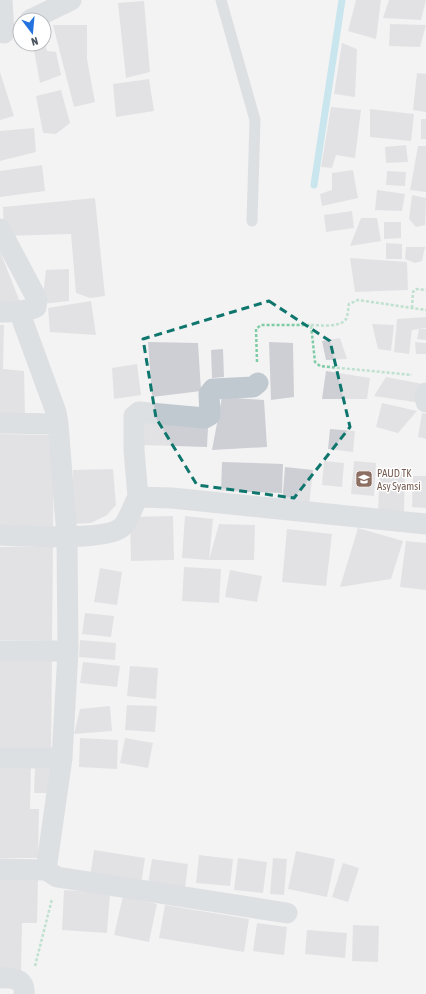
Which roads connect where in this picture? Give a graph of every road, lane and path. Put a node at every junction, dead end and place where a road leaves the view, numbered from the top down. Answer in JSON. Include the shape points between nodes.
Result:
{"nodes":[{"id":1,"x":2,"y":0,"type":"edge"},
{"id":2,"x":71,"y":0,"type":"edge"},
{"id":3,"x":221,"y":0,"type":"edge"},
{"id":4,"x":46,"y":12,"type":"edge"},
{"id":5,"x":8,"y":31,"type":"edge"},
{"id":6,"x":252,"y":221,"type":"dead end"},
{"id":7,"x":0,"y":229,"type":"edge"},
{"id":8,"x":426,"y":290,"type":"edge"},
{"id":9,"x":412,"y":308,"type":"junction"},
{"id":10,"x":20,"y":310,"type":"edge"},
{"id":11,"x":426,"y":310,"type":"edge"},
{"id":12,"x":311,"y":325,"type":"junction"},
{"id":13,"x":258,"y":383,"type":"joint"},
{"id":14,"x":422,"y":385,"type":"edge"},
{"id":15,"x":426,"y":402,"type":"edge"},
{"id":16,"x":0,"y":423,"type":"edge"},
{"id":17,"x":58,"y":424,"type":"junction"},
{"id":18,"x":138,"y":497,"type":"junction"},
{"id":19,"x":426,"y":524,"type":"edge"},
{"id":20,"x":0,"y":535,"type":"edge"},
{"id":21,"x":67,"y":537,"type":"junction"},
{"id":22,"x":0,"y":651,"type":"edge"},
{"id":23,"x":68,"y":651,"type":"junction"},
{"id":24,"x":0,"y":758,"type":"edge"},
{"id":25,"x":62,"y":758,"type":"junction"},
{"id":26,"x":0,"y":869,"type":"edge"},
{"id":27,"x":52,"y":874,"type":"junction"},
{"id":28,"x":287,"y":913,"type":"dead end"},
{"id":29,"x":35,"y":968,"type":"dead end"},
{"id":30,"x":0,"y":978,"type":"edge"},
{"id":31,"x":24,"y":994,"type":"edge"}],
"edges":[{"from":1,"to":5,"type":"street"},
{"from":2,"to":4,"type":"street"},
{"from":3,"to":6,"type":"lane","via":[[255,120]]},
{"from":7,"to":10,"type":"street","via":[[37,299],[36,307]]},
{"from":8,"to":9,"type":"path","via":[[416,289],[413,292]]},
{"from":9,"to":11,"type":"path"},
{"from":9,"to":12,"type":"path","via":[[358,300],[349,304],[343,322],[332,326]]},
{"from":10,"to":17,"type":"street"},
{"from":12,"to":13,"type":"path","via":[[261,326],[256,329]]},
{"from":12,"to":14,"type":"path","via":[[315,362],[320,366]]},
{"from":13,"to":18,"type":"street","via":[[253,387],[213,389],[209,394],[210,415],[205,418],[139,412],[134,416]]},
{"from":14,"to":15,"type":"street"},
{"from":16,"to":17,"type":"street"},
{"from":17,"to":21,"type":"street"},
{"from":18,"to":19,"type":"street","via":[[172,498]]},
{"from":18,"to":21,"type":"street","via":[[122,527],[114,532]]},
{"from":20,"to":21,"type":"street"},
{"from":21,"to":23,"type":"street"},
{"from":22,"to":23,"type":"street"},
{"from":23,"to":25,"type":"street"},
{"from":24,"to":25,"type":"street"},
{"from":25,"to":27,"type":"street"},
{"from":26,"to":27,"type":"street"},
{"from":27,"to":28,"type":"street"},
{"from":27,"to":29,"type":"path"},
{"from":30,"to":31,"type":"street","via":[[19,980],[23,984]]}]}
